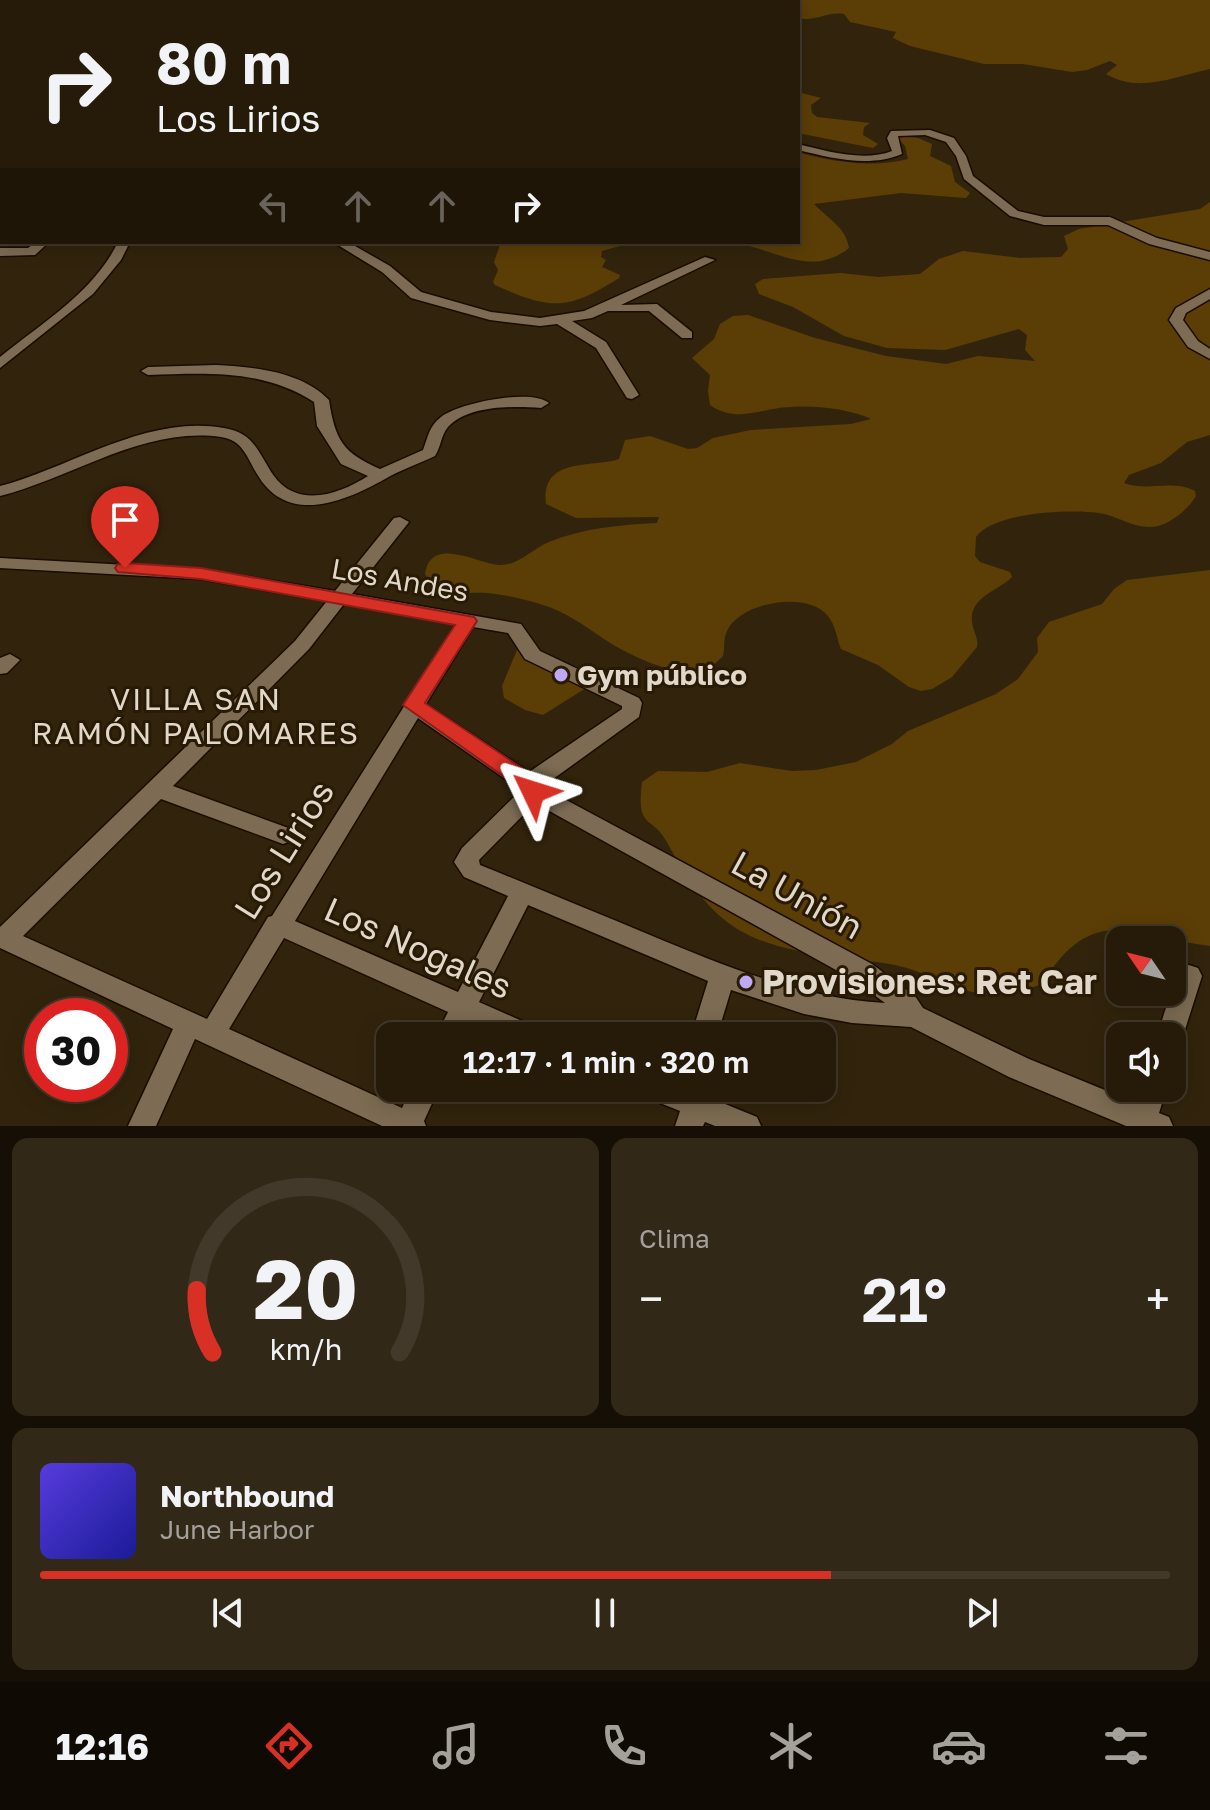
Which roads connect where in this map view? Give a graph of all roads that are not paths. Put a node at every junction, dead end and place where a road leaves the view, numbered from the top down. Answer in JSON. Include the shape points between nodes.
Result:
{"nodes":[{"id":1,"x":800,"y":147,"type":"edge"},
{"id":2,"x":41,"y":244,"type":"edge"},
{"id":3,"x":123,"y":244,"type":"edge"},
{"id":4,"x":343,"y":244,"type":"edge"},
{"id":5,"x":0,"y":252,"type":"edge"},
{"id":6,"x":1210,"y":256,"type":"edge"},
{"id":7,"x":709,"y":260,"type":"dead end"},
{"id":8,"x":1210,"y":293,"type":"edge"},
{"id":9,"x":587,"y":315,"type":"junction"},
{"id":10,"x":562,"y":321,"type":"junction"},
{"id":11,"x":687,"y":335,"type":"dead end"},
{"id":12,"x":1210,"y":355,"type":"edge"},
{"id":13,"x":0,"y":364,"type":"edge"},
{"id":14,"x":148,"y":371,"type":"dead end"},
{"id":15,"x":632,"y":395,"type":"dead end"},
{"id":16,"x":541,"y":403,"type":"dead end"},
{"id":17,"x":380,"y":475,"type":"junction"},
{"id":18,"x":0,"y":491,"type":"edge"},
{"id":19,"x":400,"y":522,"type":"dead end"},
{"id":20,"x":0,"y":563,"type":"edge"},
{"id":21,"x":340,"y":598,"type":"junction"},
{"id":22,"x":467,"y":621,"type":"junction"},
{"id":23,"x":413,"y":705,"type":"junction"},
{"id":24,"x":531,"y":788,"type":"junction"},
{"id":25,"x":158,"y":789,"type":"junction"},
{"id":26,"x":283,"y":835,"type":"dead end"},
{"id":27,"x":522,"y":892,"type":"junction"},
{"id":28,"x":277,"y":924,"type":"junction"},
{"id":29,"x":3,"y":938,"type":"edge"},
{"id":30,"x":722,"y":976,"type":"junction"},
{"id":31,"x":1189,"y":976,"type":"dead end"},
{"id":32,"x":461,"y":1008,"type":"junction"},
{"id":33,"x":914,"y":1016,"type":"junction"},
{"id":34,"x":455,"y":1022,"type":"edge"},
{"id":35,"x":495,"y":1022,"type":"edge"},
{"id":36,"x":708,"y":1022,"type":"edge"},
{"id":37,"x":1174,"y":1022,"type":"edge"},
{"id":38,"x":200,"y":1029,"type":"junction"},
{"id":39,"x":419,"y":1102,"type":"edge"},
{"id":40,"x":1151,"y":1102,"type":"edge"},
{"id":41,"x":690,"y":1105,"type":"edge"},
{"id":42,"x":1147,"y":1124,"type":"edge"},
{"id":43,"x":409,"y":1125,"type":"edge"},
{"id":44,"x":142,"y":1126,"type":"edge"},
{"id":45,"x":747,"y":1126,"type":"edge"}],
"edges":[{"from":1,"to":6,"type":"street","via":[[887,157],[898,152],[895,133],[935,134],[952,142],[968,177],[1009,212],[1044,221],[1116,223],[1153,241]]},
{"from":2,"to":5,"type":"street","via":[[31,252]]},
{"from":3,"to":13,"type":"street","via":[[96,283]]},
{"from":4,"to":10,"type":"street","via":[[426,299],[499,318]]},
{"from":7,"to":9,"type":"street"},
{"from":8,"to":12,"type":"street","via":[[1176,320],[1193,344]]},
{"from":9,"to":10,"type":"street"},
{"from":9,"to":11,"type":"street","via":[[652,307]]},
{"from":10,"to":15,"type":"street","via":[[601,345]]},
{"from":14,"to":17,"type":"street","via":[[247,371],[309,390],[321,400],[325,426],[347,461]]},
{"from":16,"to":17,"type":"street","via":[[501,403],[453,417],[440,426],[429,453]]},
{"from":17,"to":18,"type":"street","via":[[339,497],[301,500],[274,486],[245,440],[199,430],[128,445]]},
{"from":19,"to":21,"type":"street"},
{"from":20,"to":21,"type":"street","name":"Los Andes","via":[[183,571]]},
{"from":21,"to":22,"type":"street","name":"Los Andes"},
{"from":21,"to":25,"type":"street","via":[[302,645]]},
{"from":22,"to":23,"type":"street","name":"Los Lirios"},
{"from":22,"to":24,"type":"street","name":"Los Andes","via":[[514,628],[532,655],[632,703],[632,712]]},
{"from":23,"to":24,"type":"street","name":"La Unión"},
{"from":23,"to":28,"type":"street","name":"Los Lirios"},
{"from":24,"to":27,"type":"street","via":[[466,862],[472,871]]},
{"from":24,"to":33,"type":"street","name":"La Unión","via":[[863,972]]},
{"from":25,"to":26,"type":"street"},
{"from":25,"to":29,"type":"street"},
{"from":27,"to":30,"type":"street"},
{"from":27,"to":32,"type":"street"},
{"from":28,"to":32,"type":"street","name":"Los Nogales"},
{"from":28,"to":38,"type":"street","name":"Los Lirios"},
{"from":29,"to":38,"type":"street"},
{"from":30,"to":33,"type":"street","via":[[804,1003]]},
{"from":30,"to":36,"type":"street"},
{"from":31,"to":37,"type":"street"},
{"from":32,"to":34,"type":"street"},
{"from":32,"to":35,"type":"street","name":"Los Nogales"},
{"from":33,"to":42,"type":"street","name":"La Unión"},
{"from":38,"to":43,"type":"street"},
{"from":38,"to":44,"type":"street","name":"Los Lirios"},
{"from":39,"to":43,"type":"street"},
{"from":40,"to":42,"type":"street"},
{"from":41,"to":45,"type":"street"}]}
